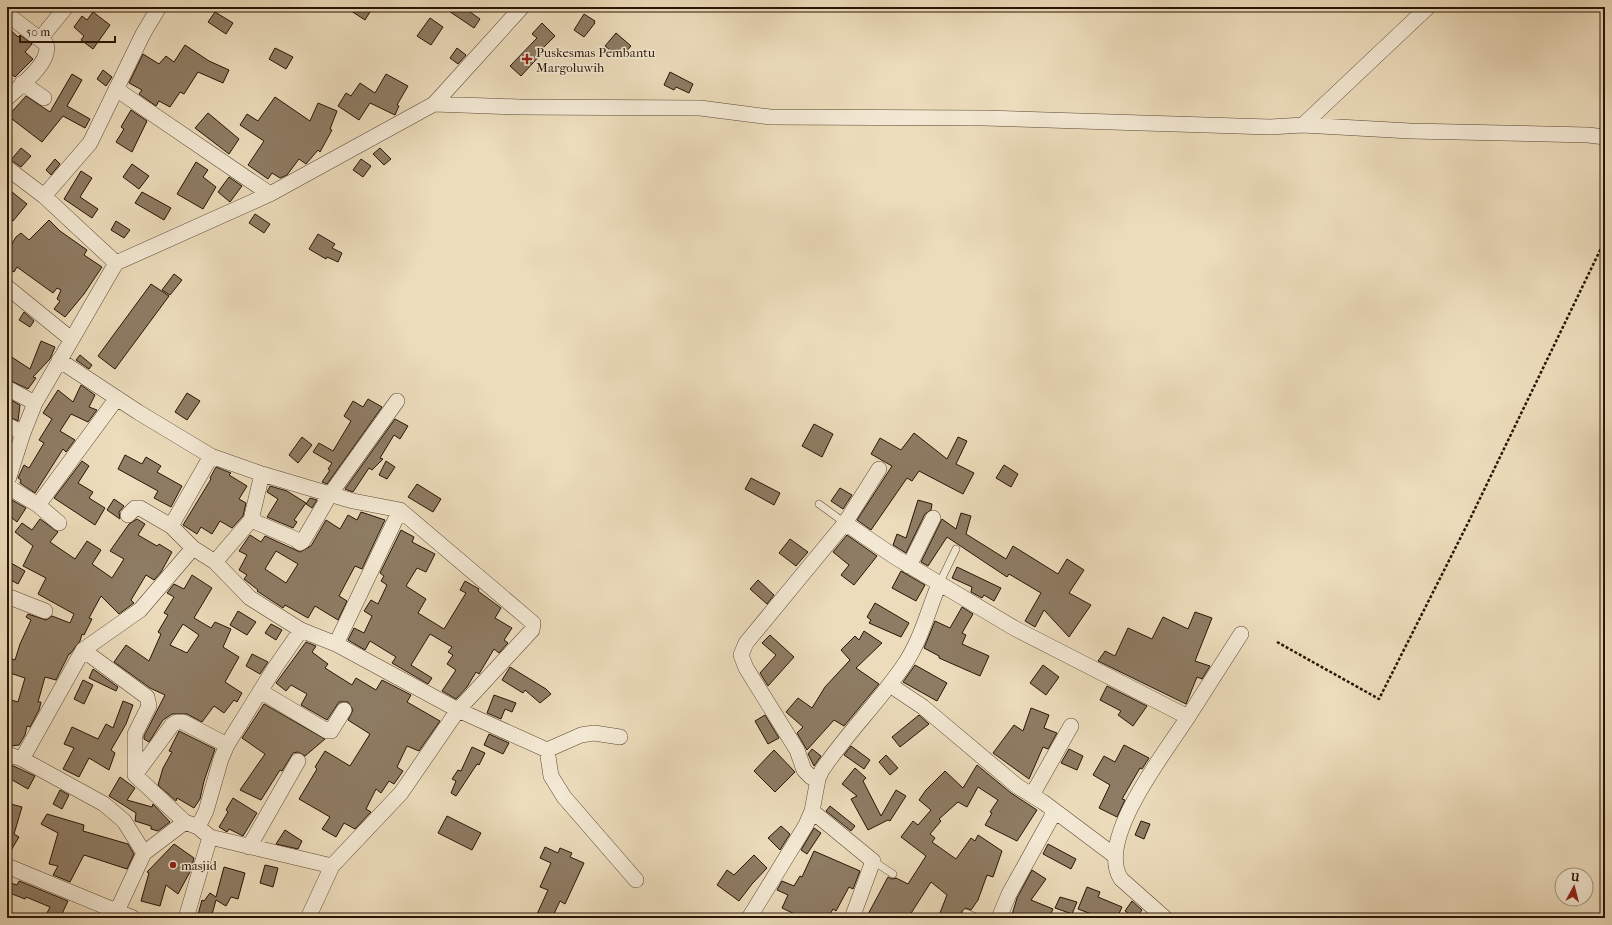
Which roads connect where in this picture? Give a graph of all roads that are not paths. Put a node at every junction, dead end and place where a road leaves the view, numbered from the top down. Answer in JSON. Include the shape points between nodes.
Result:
{"nodes":[{"id":1,"x":66,"y":7,"type":"edge"},
{"id":2,"x":160,"y":7,"type":"edge"},
{"id":3,"x":522,"y":7,"type":"edge"},
{"id":4,"x":1428,"y":7,"type":"edge"},
{"id":5,"x":7,"y":14,"type":"edge"},
{"id":6,"x":40,"y":40,"type":"junction"},
{"id":7,"x":22,"y":83,"type":"junction"},
{"id":8,"x":116,"y":89,"type":"junction"},
{"id":9,"x":7,"y":98,"type":"edge"},
{"id":10,"x":44,"y":98,"type":"dead end"},
{"id":11,"x":434,"y":104,"type":"junction"},
{"id":12,"x":1304,"y":125,"type":"junction"},
{"id":13,"x":1605,"y":137,"type":"edge"},
{"id":14,"x":7,"y":168,"type":"edge"},
{"id":15,"x":270,"y":194,"type":"junction"},
{"id":16,"x":44,"y":196,"type":"junction"},
{"id":17,"x":116,"y":263,"type":"junction"},
{"id":18,"x":7,"y":287,"type":"edge"},
{"id":19,"x":71,"y":339,"type":"junction"},
{"id":20,"x":59,"y":360,"type":"junction"},
{"id":21,"x":7,"y":388,"type":"edge"},
{"id":22,"x":117,"y":398,"type":"junction"},
{"id":23,"x":397,"y":401,"type":"dead end"},
{"id":24,"x":35,"y":403,"type":"junction"},
{"id":25,"x":7,"y":425,"type":"edge"},
{"id":26,"x":23,"y":433,"type":"junction"},
{"id":27,"x":211,"y":456,"type":"junction"},
{"id":28,"x":878,"y":469,"type":"dead end"},
{"id":29,"x":262,"y":474,"type":"junction"},
{"id":30,"x":7,"y":484,"type":"edge"},
{"id":31,"x":331,"y":493,"type":"junction"},
{"id":32,"x":819,"y":504,"type":"dead end"},
{"id":33,"x":38,"y":505,"type":"junction"},
{"id":34,"x":400,"y":510,"type":"junction"},
{"id":35,"x":128,"y":515,"type":"dead end"},
{"id":36,"x":933,"y":518,"type":"dead end"},
{"id":37,"x":251,"y":520,"type":"junction"},
{"id":38,"x":59,"y":523,"type":"dead end"},
{"id":39,"x":845,"y":523,"type":"junction"},
{"id":40,"x":170,"y":526,"type":"junction"},
{"id":41,"x":192,"y":548,"type":"junction"},
{"id":42,"x":956,"y":549,"type":"dead end"},
{"id":43,"x":215,"y":562,"type":"junction"},
{"id":44,"x":909,"y":566,"type":"junction"},
{"id":45,"x":939,"y":584,"type":"junction"},
{"id":46,"x":7,"y":596,"type":"edge"},
{"id":47,"x":45,"y":611,"type":"dead end"},
{"id":48,"x":301,"y":630,"type":"junction"},
{"id":49,"x":1241,"y":634,"type":"dead end"},
{"id":50,"x":336,"y":644,"type":"junction"},
{"id":51,"x":83,"y":650,"type":"junction"},
{"id":52,"x":890,"y":685,"type":"junction"},
{"id":53,"x":260,"y":692,"type":"junction"},
{"id":54,"x":344,"y":710,"type":"dead end"},
{"id":55,"x":458,"y":710,"type":"junction"},
{"id":56,"x":1188,"y":717,"type":"junction"},
{"id":57,"x":1072,"y":726,"type":"dead end"},
{"id":58,"x":620,"y":738,"type":"dead end"},
{"id":59,"x":227,"y":745,"type":"junction"},
{"id":60,"x":547,"y":750,"type":"junction"},
{"id":61,"x":7,"y":754,"type":"edge"},
{"id":62,"x":22,"y":759,"type":"junction"},
{"id":63,"x":298,"y":761,"type":"dead end"},
{"id":64,"x":135,"y":775,"type":"junction"},
{"id":65,"x":818,"y":779,"type":"junction"},
{"id":66,"x":1032,"y":795,"type":"junction"},
{"id":67,"x":812,"y":811,"type":"junction"},
{"id":68,"x":1055,"y":811,"type":"junction"},
{"id":69,"x":192,"y":825,"type":"junction"},
{"id":70,"x":210,"y":838,"type":"junction"},
{"id":71,"x":249,"y":847,"type":"junction"},
{"id":72,"x":144,"y":853,"type":"junction"},
{"id":73,"x":1115,"y":856,"type":"junction"},
{"id":74,"x":873,"y":861,"type":"junction"},
{"id":75,"x":7,"y":866,"type":"edge"},
{"id":76,"x":332,"y":866,"type":"junction"},
{"id":77,"x":893,"y":874,"type":"dead end"},
{"id":78,"x":636,"y":880,"type":"dead end"},
{"id":79,"x":117,"y":911,"type":"junction"},
{"id":80,"x":966,"y":913,"type":"dead end"},
{"id":81,"x":133,"y":918,"type":"edge"},
{"id":82,"x":186,"y":918,"type":"edge"},
{"id":83,"x":308,"y":918,"type":"edge"},
{"id":84,"x":749,"y":918,"type":"edge"},
{"id":85,"x":852,"y":918,"type":"edge"},
{"id":86,"x":978,"y":918,"type":"edge"},
{"id":87,"x":999,"y":918,"type":"edge"},
{"id":88,"x":1165,"y":918,"type":"edge"}],
"edges":[{"from":1,"to":6,"type":"street"},
{"from":2,"to":8,"type":"street","via":[[143,34]]},
{"from":3,"to":11,"type":"street"},
{"from":4,"to":12,"type":"street"},
{"from":5,"to":6,"type":"street"},
{"from":6,"to":7,"type":"street","via":[[46,44],[47,55],[42,64]]},
{"from":7,"to":9,"type":"street"},
{"from":7,"to":10,"type":"street"},
{"from":8,"to":15,"type":"street"},
{"from":8,"to":16,"type":"street","via":[[90,143]]},
{"from":11,"to":12,"type":"street","via":[[700,108],[770,117],[984,118],[1270,127]]},
{"from":11,"to":15,"type":"street"},
{"from":12,"to":13,"type":"street"},
{"from":14,"to":16,"type":"street"},
{"from":15,"to":17,"type":"street"},
{"from":16,"to":17,"type":"street"},
{"from":17,"to":19,"type":"street"},
{"from":18,"to":19,"type":"street"},
{"from":19,"to":20,"type":"street"},
{"from":20,"to":22,"type":"street"},
{"from":20,"to":24,"type":"street"},
{"from":21,"to":24,"type":"street"},
{"from":22,"to":27,"type":"street"},
{"from":22,"to":33,"type":"street"},
{"from":23,"to":31,"type":"street"},
{"from":24,"to":26,"type":"street"},
{"from":25,"to":26,"type":"street"},
{"from":26,"to":30,"type":"street"},
{"from":27,"to":29,"type":"street"},
{"from":27,"to":40,"type":"street"},
{"from":28,"to":39,"type":"street"},
{"from":29,"to":31,"type":"street"},
{"from":29,"to":37,"type":"street"},
{"from":30,"to":33,"type":"street"},
{"from":31,"to":34,"type":"street","via":[[353,501]]},
{"from":31,"to":37,"type":"street","via":[[300,543]]},
{"from":32,"to":39,"type":"lane"},
{"from":33,"to":38,"type":"street"},
{"from":34,"to":50,"type":"street"},
{"from":34,"to":55,"type":"street","via":[[533,623],[532,630]]},
{"from":35,"to":40,"type":"street","via":[[135,508],[140,508]]},
{"from":36,"to":44,"type":"street"},
{"from":37,"to":43,"type":"street"},
{"from":39,"to":44,"type":"street"},
{"from":39,"to":65,"type":"street","via":[[746,643],[741,655],[746,668],[797,750],[804,770],[811,777]]},
{"from":40,"to":41,"type":"street"},
{"from":41,"to":43,"type":"street"},
{"from":41,"to":51,"type":"street","via":[[140,610]]},
{"from":42,"to":45,"type":"lane"},
{"from":43,"to":48,"type":"street","via":[[250,598]]},
{"from":44,"to":45,"type":"street"},
{"from":45,"to":52,"type":"street","via":[[912,652]]},
{"from":45,"to":56,"type":"street","via":[[1014,628]]},
{"from":46,"to":47,"type":"street"},
{"from":48,"to":50,"type":"street"},
{"from":48,"to":53,"type":"street"},
{"from":49,"to":56,"type":"street"},
{"from":50,"to":55,"type":"street"},
{"from":51,"to":62,"type":"street"},
{"from":51,"to":64,"type":"street","via":[[149,701],[135,734]]},
{"from":52,"to":65,"type":"street","via":[[829,760]]},
{"from":52,"to":66,"type":"street","via":[[923,707],[1005,776]]},
{"from":53,"to":54,"type":"street","via":[[327,731],[331,731]]},
{"from":53,"to":59,"type":"street"},
{"from":55,"to":60,"type":"street"},
{"from":55,"to":76,"type":"street","via":[[401,793]]},
{"from":56,"to":73,"type":"street","via":[[1140,788],[1122,827]]},
{"from":57,"to":66,"type":"street"},
{"from":58,"to":60,"type":"street","via":[[594,733],[581,735]]},
{"from":59,"to":64,"type":"street","via":[[183,722],[177,722],[172,725]]},
{"from":59,"to":69,"type":"street","via":[[206,811]]},
{"from":60,"to":78,"type":"street","via":[[551,776],[564,797]]},
{"from":61,"to":62,"type":"street"},
{"from":62,"to":72,"type":"street","via":[[104,804],[124,821]]},
{"from":63,"to":71,"type":"street"},
{"from":64,"to":69,"type":"street"},
{"from":65,"to":67,"type":"street"},
{"from":66,"to":68,"type":"street"},
{"from":67,"to":74,"type":"street"},
{"from":67,"to":84,"type":"street","via":[[790,854]]},
{"from":68,"to":73,"type":"street"},
{"from":68,"to":87,"type":"street","via":[[1009,894]]},
{"from":69,"to":70,"type":"street"},
{"from":69,"to":72,"type":"street"},
{"from":70,"to":71,"type":"street"},
{"from":70,"to":82,"type":"street"},
{"from":71,"to":76,"type":"street"},
{"from":72,"to":79,"type":"street"},
{"from":73,"to":88,"type":"street","via":[[1116,871],[1121,879]]},
{"from":74,"to":77,"type":"lane"},
{"from":74,"to":85,"type":"street"},
{"from":75,"to":79,"type":"street"},
{"from":76,"to":83,"type":"street"},
{"from":79,"to":81,"type":"street"},
{"from":80,"to":86,"type":"lane"}]}
